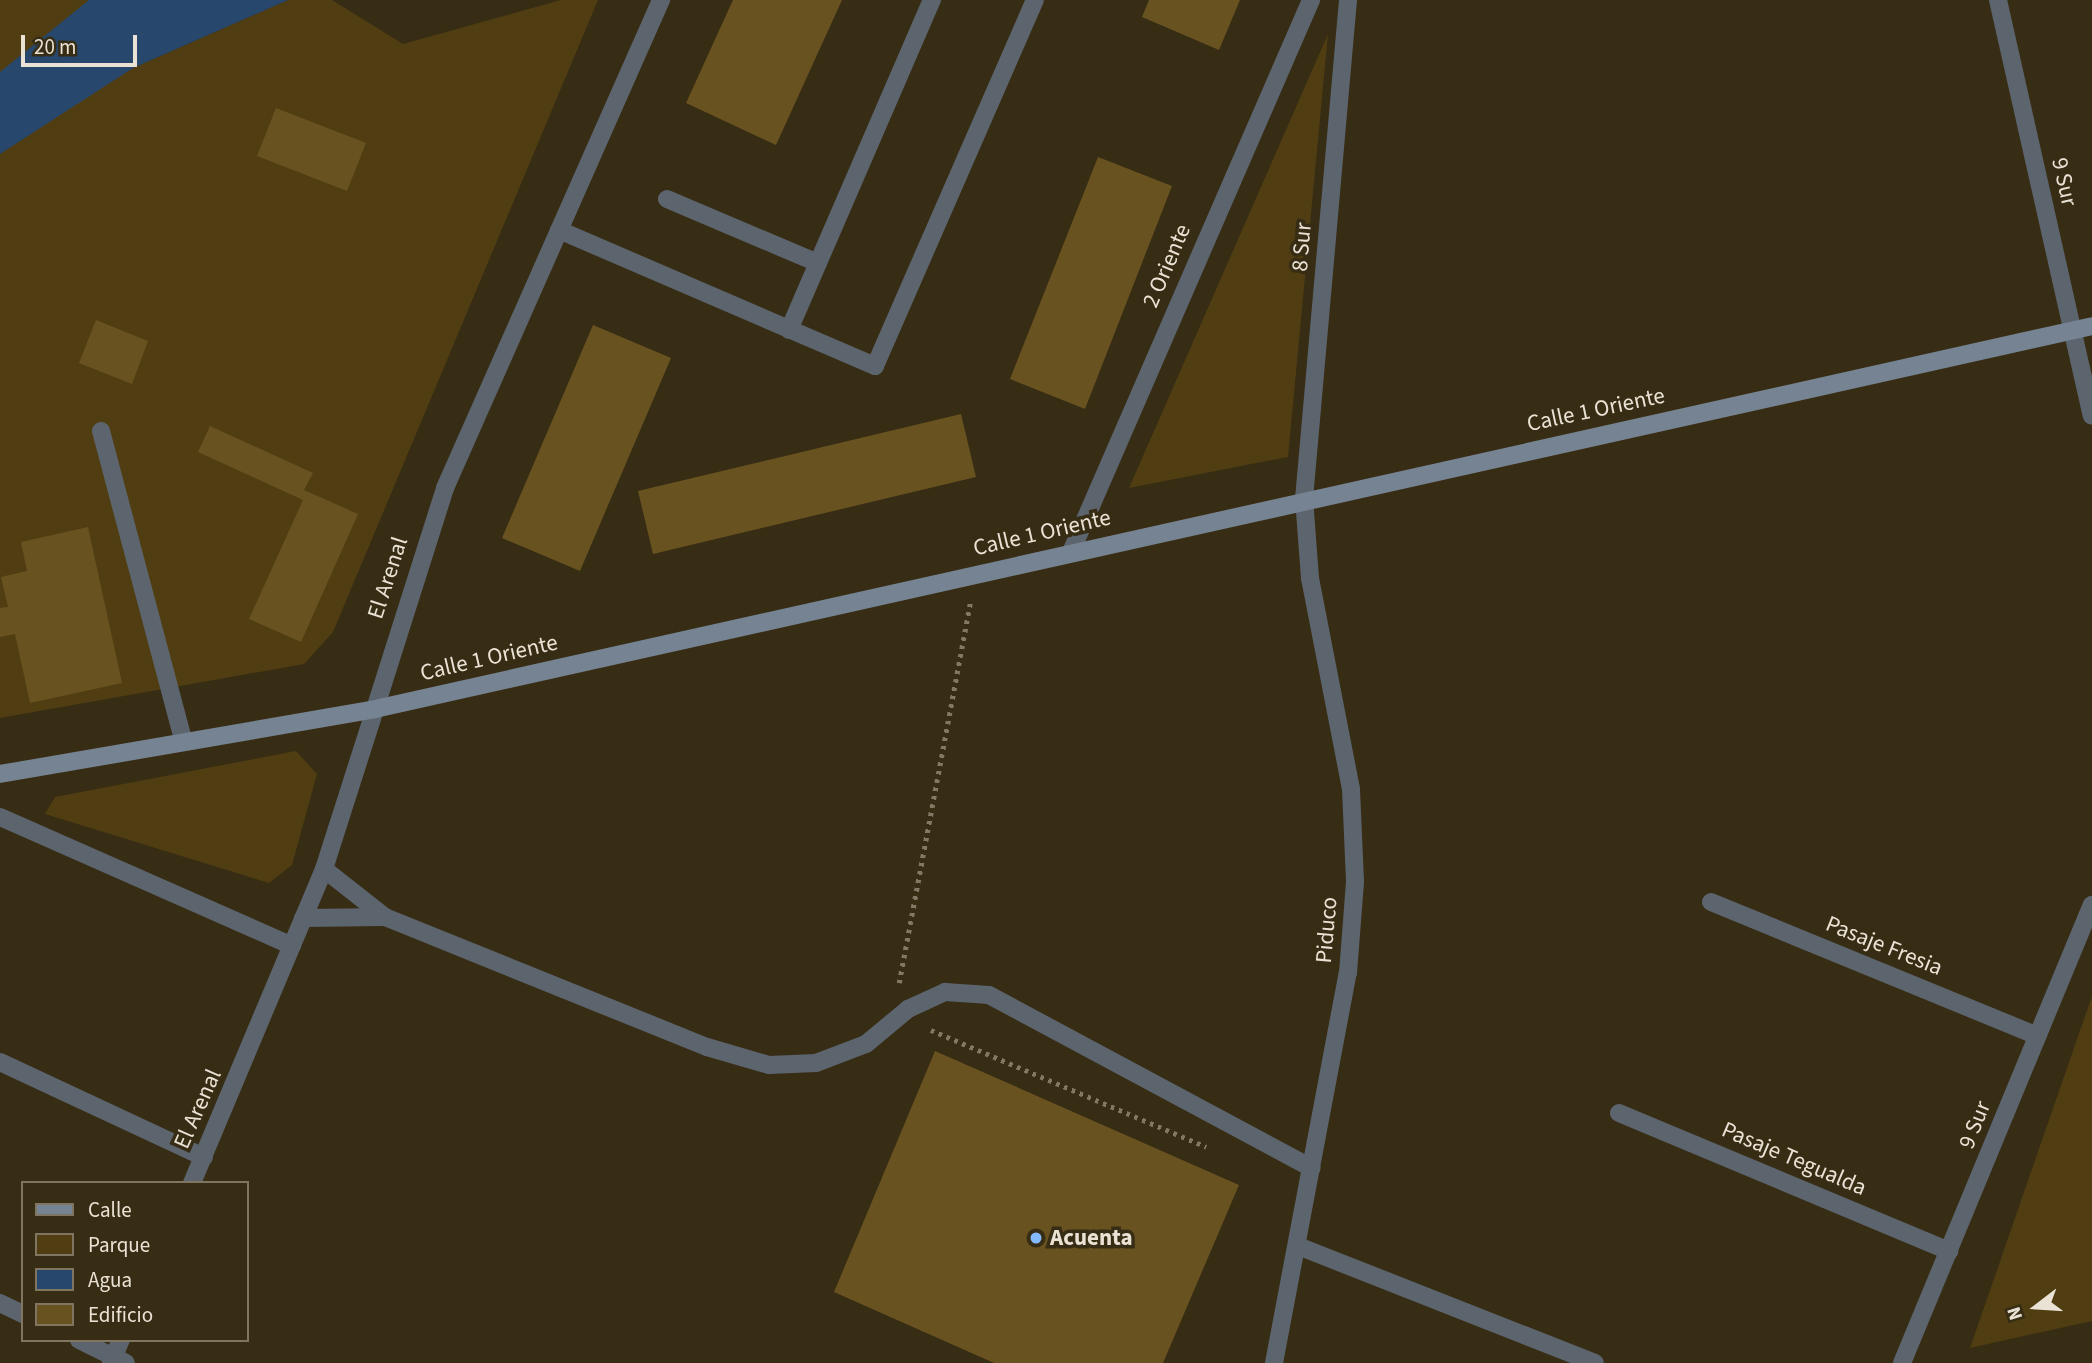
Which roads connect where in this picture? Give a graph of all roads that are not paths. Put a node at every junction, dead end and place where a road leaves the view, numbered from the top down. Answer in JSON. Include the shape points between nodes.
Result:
{"nodes":[{"id":1,"x":661,"y":0,"type":"edge"},
{"id":2,"x":932,"y":0,"type":"edge"},
{"id":3,"x":1035,"y":0,"type":"edge"},
{"id":4,"x":1311,"y":0,"type":"edge"},
{"id":5,"x":1348,"y":0,"type":"edge"},
{"id":6,"x":1998,"y":0,"type":"edge"},
{"id":7,"x":667,"y":199,"type":"dead end"},
{"id":8,"x":559,"y":230,"type":"junction"},
{"id":9,"x":818,"y":263,"type":"junction"},
{"id":10,"x":2092,"y":326,"type":"edge"},
{"id":11,"x":789,"y":330,"type":"junction"},
{"id":12,"x":2073,"y":331,"type":"junction"},
{"id":13,"x":2092,"y":416,"type":"edge"},
{"id":14,"x":101,"y":432,"type":"dead end"},
{"id":15,"x":1304,"y":499,"type":"junction"},
{"id":16,"x":1070,"y":552,"type":"junction"},
{"id":17,"x":375,"y":709,"type":"junction"},
{"id":18,"x":183,"y":740,"type":"junction"},
{"id":19,"x":0,"y":774,"type":"edge"},
{"id":20,"x":0,"y":817,"type":"edge"},
{"id":21,"x":324,"y":869,"type":"junction"},
{"id":22,"x":1711,"y":902,"type":"dead end"},
{"id":23,"x":2092,"y":905,"type":"edge"},
{"id":24,"x":385,"y":917,"type":"junction"},
{"id":25,"x":303,"y":918,"type":"junction"},
{"id":26,"x":292,"y":946,"type":"junction"},
{"id":27,"x":2038,"y":1035,"type":"junction"},
{"id":28,"x":0,"y":1062,"type":"edge"},
{"id":29,"x":1619,"y":1113,"type":"dead end"},
{"id":30,"x":204,"y":1157,"type":"junction"},
{"id":31,"x":1312,"y":1168,"type":"junction"},
{"id":32,"x":193,"y":1181,"type":"edge"},
{"id":33,"x":1298,"y":1247,"type":"junction"},
{"id":34,"x":1949,"y":1251,"type":"junction"},
{"id":35,"x":0,"y":1303,"type":"edge"},
{"id":36,"x":21,"y":1313,"type":"edge"},
{"id":37,"x":84,"y":1342,"type":"edge"},
{"id":38,"x":118,"y":1356,"type":"edge"},
{"id":39,"x":1274,"y":1363,"type":"edge"},
{"id":40,"x":1595,"y":1363,"type":"edge"},
{"id":41,"x":1902,"y":1363,"type":"edge"}],
"edges":[{"from":1,"to":8,"type":"street","name":"El Arenal"},
{"from":2,"to":9,"type":"street"},
{"from":3,"to":11,"type":"street","via":[[875,366]]},
{"from":4,"to":16,"type":"street","name":"2 Oriente"},
{"from":5,"to":15,"type":"street","name":"8 Sur"},
{"from":6,"to":12,"type":"street","name":"9 Sur"},
{"from":7,"to":9,"type":"street"},
{"from":8,"to":11,"type":"street"},
{"from":8,"to":17,"type":"street","name":"El Arenal","via":[[445,488]]},
{"from":9,"to":11,"type":"street"},
{"from":10,"to":12,"type":"main road","name":"Calle 1 Oriente"},
{"from":12,"to":13,"type":"street","name":"9 Sur"},
{"from":12,"to":15,"type":"main road","name":"Calle 1 Oriente"},
{"from":14,"to":18,"type":"street"},
{"from":15,"to":16,"type":"main road","name":"Calle 1 Oriente"},
{"from":15,"to":31,"type":"street","name":"Piduco","via":[[1310,578],[1352,789],[1356,881],[1348,973]]},
{"from":16,"to":17,"type":"main road","name":"Calle 1 Oriente"},
{"from":17,"to":18,"type":"main road","name":"Calle 1 Oriente"},
{"from":17,"to":21,"type":"street","name":"El Arenal"},
{"from":18,"to":19,"type":"main road","name":"Calle 1 Oriente"},
{"from":20,"to":26,"type":"street"},
{"from":21,"to":24,"type":"street"},
{"from":21,"to":25,"type":"street","name":"El Arenal"},
{"from":22,"to":27,"type":"street","name":"Pasaje Fresia"},
{"from":23,"to":27,"type":"street","name":"9 Sur"},
{"from":24,"to":25,"type":"street"},
{"from":24,"to":31,"type":"street","via":[[707,1047],[769,1065],[816,1063],[866,1044],[908,1009],[945,992],[989,995]]},
{"from":25,"to":26,"type":"street","name":"El Arenal"},
{"from":26,"to":30,"type":"street","name":"El Arenal"},
{"from":27,"to":34,"type":"street","name":"9 Sur"},
{"from":28,"to":30,"type":"street"},
{"from":29,"to":34,"type":"street","name":"Pasaje Tegualda"},
{"from":30,"to":32,"type":"street","name":"El Arenal"},
{"from":31,"to":33,"type":"street","name":"Piduco"},
{"from":33,"to":39,"type":"street","name":"Piduco"},
{"from":33,"to":40,"type":"street"},
{"from":34,"to":41,"type":"street","name":"9 Sur"},
{"from":35,"to":36,"type":"street"},
{"from":37,"to":38,"type":"street"}]}
